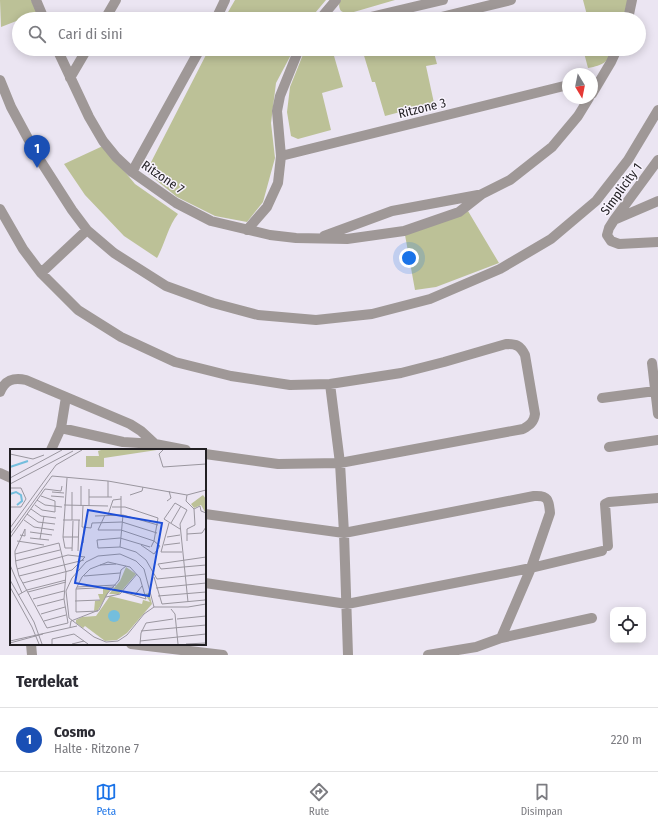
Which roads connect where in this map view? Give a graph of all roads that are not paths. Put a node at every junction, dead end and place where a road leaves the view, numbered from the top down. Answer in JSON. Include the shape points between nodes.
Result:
{"nodes":[{"id":1,"x":36,"y":0,"type":"edge"},
{"id":2,"x":116,"y":0,"type":"edge"},
{"id":3,"x":225,"y":0,"type":"edge"},
{"id":4,"x":336,"y":0,"type":"edge"},
{"id":5,"x":444,"y":0,"type":"edge"},
{"id":6,"x":511,"y":0,"type":"edge"},
{"id":7,"x":632,"y":0,"type":"edge"},
{"id":8,"x":41,"y":12,"type":"edge"},
{"id":9,"x":109,"y":12,"type":"edge"},
{"id":10,"x":219,"y":12,"type":"edge"},
{"id":11,"x":326,"y":12,"type":"edge"},
{"id":12,"x":392,"y":12,"type":"edge"},
{"id":13,"x":462,"y":12,"type":"edge"},
{"id":14,"x":629,"y":12,"type":"edge"},
{"id":15,"x":60,"y":56,"type":"edge"},
{"id":16,"x":83,"y":56,"type":"edge"},
{"id":17,"x":196,"y":56,"type":"edge"},
{"id":18,"x":297,"y":56,"type":"edge"},
{"id":19,"x":613,"y":56,"type":"edge"},
{"id":20,"x":603,"y":76,"type":"junction"},
{"id":21,"x":598,"y":77,"type":"edge"},
{"id":22,"x":70,"y":78,"type":"junction"},
{"id":23,"x":0,"y":80,"type":"edge"},
{"id":24,"x":598,"y":84,"type":"edge"},
{"id":25,"x":562,"y":86,"type":"edge"},
{"id":26,"x":585,"y":104,"type":"edge"},
{"id":27,"x":658,"y":110,"type":"edge"},
{"id":28,"x":281,"y":156,"type":"junction"},
{"id":29,"x":658,"y":160,"type":"edge"},
{"id":30,"x":132,"y":172,"type":"junction"},
{"id":31,"x":482,"y":194,"type":"junction"},
{"id":32,"x":658,"y":202,"type":"edge"},
{"id":33,"x":0,"y":209,"type":"edge"},
{"id":34,"x":614,"y":220,"type":"junction"},
{"id":35,"x":87,"y":230,"type":"junction"},
{"id":36,"x":247,"y":230,"type":"junction"},
{"id":37,"x":319,"y":237,"type":"junction"},
{"id":38,"x":658,"y":242,"type":"edge"},
{"id":39,"x":41,"y":273,"type":"junction"},
{"id":40,"x":652,"y":363,"type":"dead end"},
{"id":41,"x":330,"y":384,"type":"junction"},
{"id":42,"x":655,"y":391,"type":"junction"},
{"id":43,"x":0,"y":392,"type":"edge"},
{"id":44,"x":66,"y":397,"type":"junction"},
{"id":45,"x":602,"y":398,"type":"dead end"},
{"id":46,"x":658,"y":414,"type":"edge"},
{"id":47,"x":61,"y":428,"type":"junction"},
{"id":48,"x":658,"y":440,"type":"edge"},
{"id":49,"x":155,"y":444,"type":"junction"},
{"id":50,"x":609,"y":447,"type":"dead end"},
{"id":51,"x":51,"y":449,"type":"edge"},
{"id":52,"x":181,"y":449,"type":"edge"},
{"id":53,"x":206,"y":454,"type":"edge"},
{"id":54,"x":340,"y":463,"type":"junction"},
{"id":55,"x":0,"y":473,"type":"edge"},
{"id":56,"x":10,"y":478,"type":"edge"},
{"id":57,"x":658,"y":498,"type":"edge"},
{"id":58,"x":206,"y":514,"type":"edge"},
{"id":59,"x":344,"y":533,"type":"junction"},
{"id":60,"x":531,"y":568,"type":"junction"},
{"id":61,"x":206,"y":583,"type":"edge"},
{"id":62,"x":347,"y":604,"type":"junction"},
{"id":63,"x":592,"y":618,"type":"dead end"},
{"id":64,"x":501,"y":638,"type":"junction"},
{"id":65,"x":31,"y":645,"type":"edge"},
{"id":66,"x":140,"y":645,"type":"edge"},
{"id":67,"x":476,"y":651,"type":"edge"},
{"id":68,"x":32,"y":655,"type":"edge"},
{"id":69,"x":223,"y":655,"type":"edge"},
{"id":70,"x":348,"y":655,"type":"edge"},
{"id":71,"x":428,"y":655,"type":"edge"}],
"edges":[{"from":1,"to":8,"type":"street"},
{"from":2,"to":9,"type":"street"},
{"from":3,"to":10,"type":"street"},
{"from":4,"to":11,"type":"street"},
{"from":5,"to":12,"type":"street"},
{"from":6,"to":13,"type":"street"},
{"from":7,"to":14,"type":"street"},
{"from":15,"to":22,"type":"street","name":"Ritzone 7"},
{"from":16,"to":22,"type":"street"},
{"from":17,"to":30,"type":"street"},
{"from":18,"to":28,"type":"street","via":[[280,96],[277,111]]},
{"from":19,"to":20,"type":"street"},
{"from":20,"to":21,"type":"street"},
{"from":20,"to":24,"type":"street"},
{"from":22,"to":30,"type":"street","name":"Ritzone 7","via":[[103,141]]},
{"from":23,"to":35,"type":"street","via":[[11,107],[38,157]]},
{"from":25,"to":28,"type":"street","name":"Ritzone 3"},
{"from":26,"to":31,"type":"street","via":[[552,147],[510,180]]},
{"from":27,"to":35,"type":"street","via":[[628,160],[596,201],[551,239],[500,270],[437,296],[372,314],[316,320],[258,314],[213,303],[166,286],[114,253]]},
{"from":28,"to":36,"type":"street","via":[[278,183],[267,207]]},
{"from":29,"to":34,"type":"street","name":"Simplicity 1"},
{"from":30,"to":36,"type":"street","name":"Ritzone 7","via":[[176,203],[212,221]]},
{"from":31,"to":37,"type":"street","via":[[392,211]]},
{"from":31,"to":37,"type":"street","via":[[459,212],[404,231],[346,239]]},
{"from":32,"to":34,"type":"street"},
{"from":33,"to":39,"type":"street","via":[[23,249]]},
{"from":34,"to":38,"type":"street","name":"Simplicity 1","via":[[608,228],[607,235],[611,242]]},
{"from":35,"to":39,"type":"street"},
{"from":36,"to":37,"type":"street","name":"Ritzone 7","via":[[296,238]]},
{"from":39,"to":41,"type":"street","via":[[78,310],[121,337],[175,362],[231,376],[290,385]]},
{"from":40,"to":42,"type":"street"},
{"from":41,"to":54,"type":"street"},
{"from":41,"to":54,"type":"street","via":[[401,373],[514,344],[522,348],[525,355],[535,414],[534,421],[523,429]]},
{"from":42,"to":45,"type":"street"},
{"from":42,"to":46,"type":"street"},
{"from":43,"to":44,"type":"street","via":[[6,382],[18,378]]},
{"from":44,"to":47,"type":"street"},
{"from":44,"to":49,"type":"street","via":[[130,424]]},
{"from":47,"to":49,"type":"street","via":[[123,442]]},
{"from":47,"to":51,"type":"street"},
{"from":48,"to":50,"type":"street"},
{"from":49,"to":52,"type":"street"},
{"from":53,"to":54,"type":"street","via":[[278,464]]},
{"from":54,"to":59,"type":"street"},
{"from":55,"to":56,"type":"street"},
{"from":57,"to":60,"type":"street","via":[[605,504],[605,549]]},
{"from":58,"to":59,"type":"street"},
{"from":59,"to":60,"type":"street","via":[[542,496],[547,499],[550,513]]},
{"from":59,"to":62,"type":"street"},
{"from":60,"to":62,"type":"street"},
{"from":60,"to":64,"type":"street"},
{"from":61,"to":62,"type":"street"},
{"from":62,"to":70,"type":"street"},
{"from":63,"to":64,"type":"street"},
{"from":64,"to":67,"type":"street"},
{"from":65,"to":68,"type":"street"},
{"from":66,"to":69,"type":"street"},
{"from":67,"to":71,"type":"street"}]}
